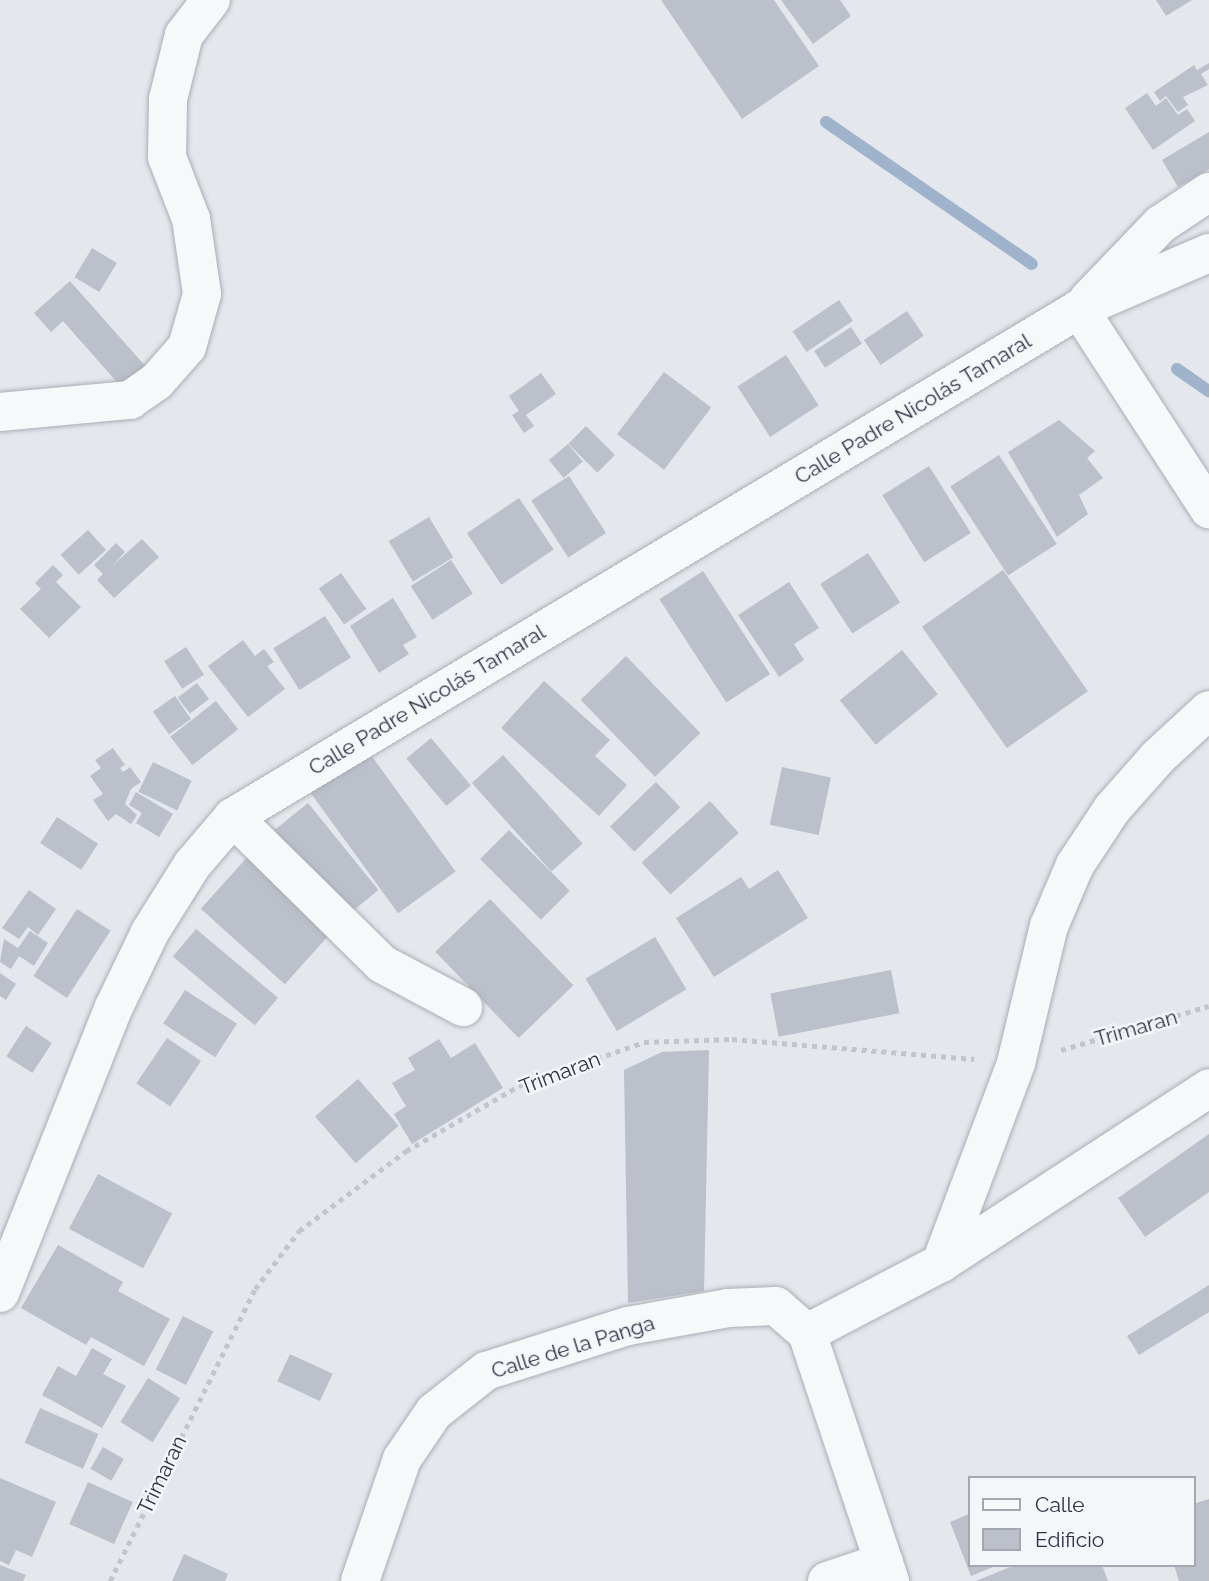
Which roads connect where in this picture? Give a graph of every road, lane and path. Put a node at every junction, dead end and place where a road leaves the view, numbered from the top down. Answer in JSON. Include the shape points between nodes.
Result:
{"nodes":[{"id":1,"x":211,"y":0,"type":"edge"},
{"id":2,"x":1209,"y":192,"type":"edge"},
{"id":3,"x":1209,"y":253,"type":"edge"},
{"id":4,"x":1079,"y":309,"type":"junction"},
{"id":5,"x":0,"y":412,"type":"edge"},
{"id":6,"x":1209,"y":509,"type":"edge"},
{"id":7,"x":1209,"y":710,"type":"edge"},
{"id":8,"x":233,"y":817,"type":"junction"},
{"id":9,"x":1209,"y":1006,"type":"edge"},
{"id":10,"x":463,"y":1007,"type":"dead end"},
{"id":11,"x":1016,"y":1063,"type":"junction"},
{"id":12,"x":1209,"y":1088,"type":"edge"},
{"id":13,"x":941,"y":1263,"type":"junction"},
{"id":14,"x":0,"y":1293,"type":"edge"},
{"id":15,"x":807,"y":1333,"type":"junction"},
{"id":16,"x":887,"y":1571,"type":"edge"},
{"id":17,"x":110,"y":1581,"type":"edge"},
{"id":18,"x":360,"y":1581,"type":"edge"},
{"id":19,"x":827,"y":1581,"type":"edge"}],
"edges":[{"from":1,"to":5,"type":"street","via":[[184,35],[168,99],[167,157],[191,219],[202,293],[187,347],[157,381],[130,400]]},
{"from":2,"to":4,"type":"street","name":"Calle Padre Nicolás Tamaral","via":[[1161,224]]},
{"from":3,"to":4,"type":"street","name":"Calle Padre Nicolás Tamaral"},
{"from":4,"to":6,"type":"street"},
{"from":4,"to":8,"type":"street","name":"Calle Padre Nicolás Tamaral"},
{"from":7,"to":11,"type":"street","via":[[1158,757],[1112,809],[1075,865],[1049,926]]},
{"from":8,"to":10,"type":"street","via":[[382,964]]},
{"from":8,"to":14,"type":"street","name":"Calle Padre Nicolás Tamaral","via":[[192,865],[150,932],[113,1009]]},
{"from":9,"to":11,"type":"path","name":"Trimaran"},
{"from":11,"to":13,"type":"street"},
{"from":11,"to":17,"type":"path","name":"Trimaran","via":[[732,1039],[644,1042],[521,1085],[406,1151],[299,1231],[255,1289]]},
{"from":12,"to":13,"type":"street"},
{"from":13,"to":15,"type":"street"},
{"from":15,"to":16,"type":"street"},
{"from":15,"to":18,"type":"street","name":"Calle de la Panga","via":[[776,1306],[728,1308],[628,1326],[486,1371],[435,1412],[402,1459]]},
{"from":16,"to":19,"type":"street"}]}
